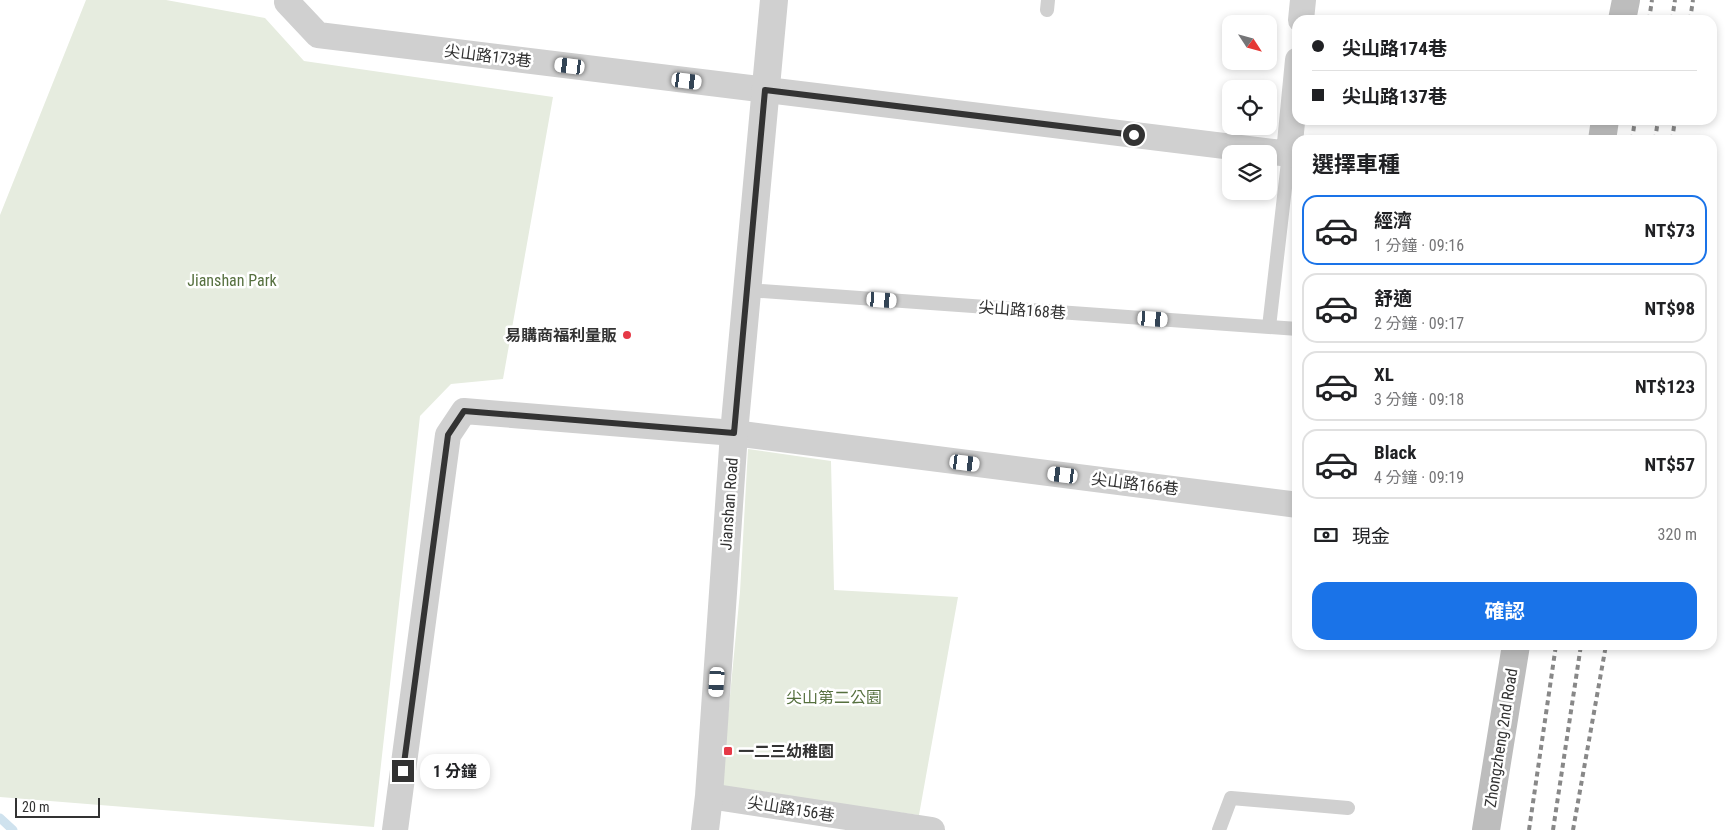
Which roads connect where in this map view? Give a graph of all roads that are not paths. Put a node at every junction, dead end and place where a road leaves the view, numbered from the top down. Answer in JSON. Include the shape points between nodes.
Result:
{"nodes":[{"id":1,"x":288,"y":0,"type":"edge"},
{"id":2,"x":774,"y":0,"type":"edge"},
{"id":3,"x":1303,"y":0,"type":"edge"},
{"id":4,"x":1626,"y":0,"type":"edge"},
{"id":5,"x":1302,"y":15,"type":"edge"},
{"id":6,"x":1623,"y":15,"type":"edge"},
{"id":7,"x":765,"y":90,"type":"junction"},
{"id":8,"x":1292,"y":154,"type":"edge"},
{"id":9,"x":1292,"y":161,"type":"edge"},
{"id":10,"x":747,"y":290,"type":"junction"},
{"id":11,"x":1269,"y":327,"type":"junction"},
{"id":12,"x":1292,"y":329,"type":"edge"},
{"id":13,"x":734,"y":433,"type":"junction"},
{"id":14,"x":1292,"y":504,"type":"edge"},
{"id":15,"x":1515,"y":650,"type":"edge"},
{"id":16,"x":709,"y":796,"type":"junction"},
{"id":17,"x":1348,"y":808,"type":"dead end"},
{"id":18,"x":395,"y":830,"type":"edge"},
{"id":19,"x":705,"y":830,"type":"edge"},
{"id":20,"x":932,"y":830,"type":"edge"},
{"id":21,"x":1218,"y":830,"type":"edge"},
{"id":22,"x":1486,"y":830,"type":"edge"}],
"edges":[{"from":1,"to":7,"type":"street","name":"尖山路173巷","via":[[318,35]]},
{"from":2,"to":7,"type":"street","name":"Jianshan Road"},
{"from":3,"to":5,"type":"street"},
{"from":4,"to":6,"type":"main road"},
{"from":7,"to":8,"type":"street","name":"尖山路173巷"},
{"from":7,"to":10,"type":"street","name":"Jianshan Road"},
{"from":9,"to":11,"type":"lane"},
{"from":10,"to":11,"type":"lane","name":"尖山路168巷"},
{"from":10,"to":13,"type":"street","name":"Jianshan Road"},
{"from":11,"to":12,"type":"lane","name":"尖山路168巷"},
{"from":13,"to":14,"type":"street","name":"尖山路166巷"},
{"from":13,"to":16,"type":"street","name":"Jianshan Road"},
{"from":13,"to":18,"type":"street","name":"尖山路166巷","via":[[464,411],[448,435]]},
{"from":15,"to":22,"type":"main road","name":"Zhongzheng 2nd Road"},
{"from":16,"to":19,"type":"street","name":"Jianshan Road"},
{"from":16,"to":20,"type":"street","name":"尖山路156巷"},
{"from":17,"to":21,"type":"lane","via":[[1231,798]]}]}
